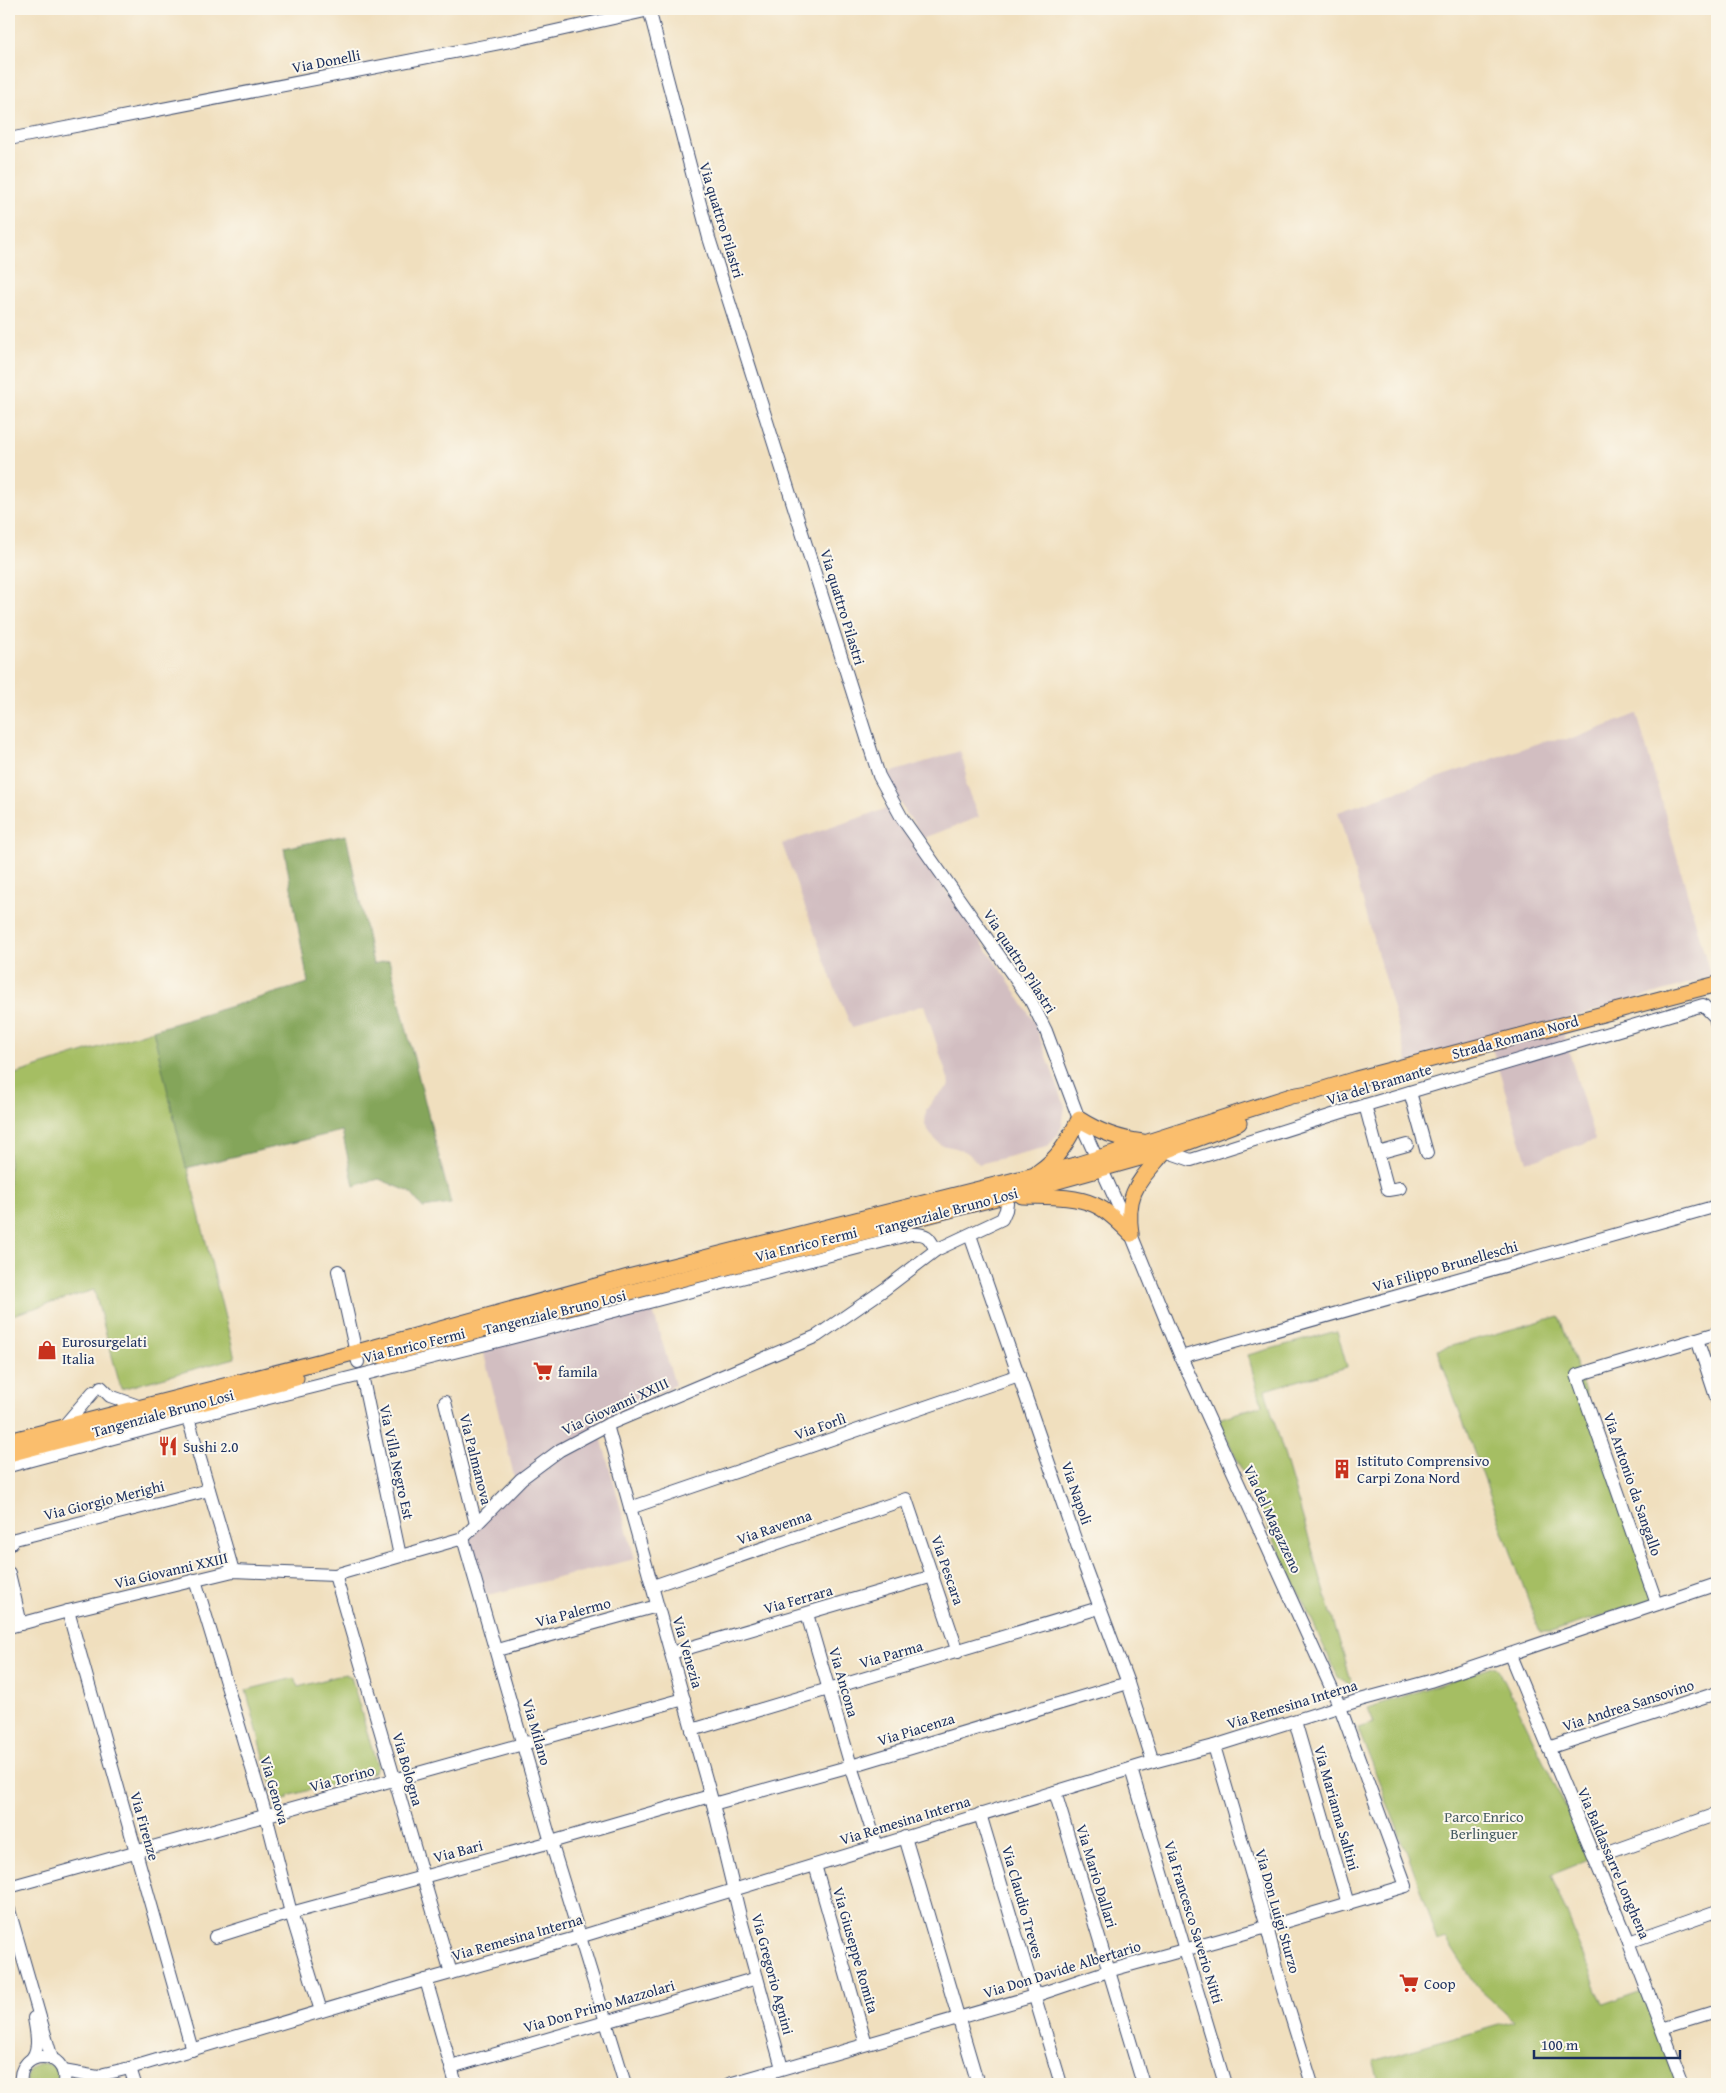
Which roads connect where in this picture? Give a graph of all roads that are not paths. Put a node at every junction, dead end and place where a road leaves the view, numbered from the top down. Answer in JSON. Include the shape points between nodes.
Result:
{"nodes":[{"id":1,"x":650,"y":10,"type":"edge"},
{"id":2,"x":9,"y":139,"type":"edge"},
{"id":3,"x":1717,"y":984,"type":"edge"},
{"id":4,"x":1716,"y":1021,"type":"edge"},
{"id":5,"x":1314,"y":1092,"type":"junction"},
{"id":6,"x":1410,"y":1092,"type":"junction"},
{"id":7,"x":1365,"y":1105,"type":"junction"},
{"id":8,"x":1079,"y":1119,"type":"junction"},
{"id":9,"x":1149,"y":1142,"type":"junction"},
{"id":10,"x":1407,"y":1145,"type":"dead end"},
{"id":11,"x":1166,"y":1150,"type":"junction"},
{"id":12,"x":1378,"y":1153,"type":"junction"},
{"id":13,"x":1427,"y":1153,"type":"dead end"},
{"id":14,"x":1099,"y":1164,"type":"junction"},
{"id":15,"x":1030,"y":1177,"type":"junction"},
{"id":16,"x":1400,"y":1188,"type":"dead end"},
{"id":17,"x":1008,"y":1195,"type":"junction"},
{"id":18,"x":1717,"y":1206,"type":"edge"},
{"id":19,"x":1131,"y":1234,"type":"junction"},
{"id":20,"x":970,"y":1235,"type":"junction"},
{"id":21,"x":936,"y":1250,"type":"junction"},
{"id":22,"x":338,"y":1271,"type":"dead end"},
{"id":23,"x":1717,"y":1333,"type":"edge"},
{"id":24,"x":1697,"y":1339,"type":"junction"},
{"id":25,"x":1181,"y":1357,"type":"junction"},
{"id":26,"x":359,"y":1363,"type":"junction"},
{"id":27,"x":1020,"y":1374,"type":"junction"},
{"id":28,"x":1717,"y":1400,"type":"edge"},
{"id":29,"x":445,"y":1402,"type":"dead end"},
{"id":30,"x":141,"y":1407,"type":"junction"},
{"id":31,"x":188,"y":1418,"type":"junction"},
{"id":32,"x":607,"y":1425,"type":"junction"},
{"id":33,"x":64,"y":1426,"type":"junction"},
{"id":34,"x":24,"y":1437,"type":"junction"},
{"id":35,"x":9,"y":1438,"type":"edge"},
{"id":36,"x":9,"y":1441,"type":"edge"},
{"id":37,"x":9,"y":1454,"type":"edge"},
{"id":38,"x":9,"y":1466,"type":"edge"},
{"id":39,"x":209,"y":1490,"type":"junction"},
{"id":40,"x":906,"y":1499,"type":"joint"},
{"id":41,"x":630,"y":1508,"type":"junction"},
{"id":42,"x":476,"y":1524,"type":"junction"},
{"id":43,"x":463,"y":1538,"type":"junction"},
{"id":44,"x":9,"y":1545,"type":"edge"},
{"id":45,"x":400,"y":1556,"type":"junction"},
{"id":46,"x":233,"y":1571,"type":"junction"},
{"id":47,"x":9,"y":1572,"type":"edge"},
{"id":48,"x":335,"y":1575,"type":"junction"},
{"id":49,"x":933,"y":1576,"type":"junction"},
{"id":50,"x":195,"y":1580,"type":"junction"},
{"id":51,"x":1717,"y":1584,"type":"edge"},
{"id":52,"x":653,"y":1586,"type":"junction"},
{"id":53,"x":1657,"y":1604,"type":"junction"},
{"id":54,"x":657,"y":1606,"type":"junction"},
{"id":55,"x":1099,"y":1608,"type":"junction"},
{"id":56,"x":68,"y":1611,"type":"junction"},
{"id":57,"x":807,"y":1614,"type":"junction"},
{"id":58,"x":15,"y":1626,"type":"edge"},
{"id":59,"x":497,"y":1650,"type":"junction"},
{"id":60,"x":958,"y":1652,"type":"junction"},
{"id":61,"x":671,"y":1653,"type":"junction"},
{"id":62,"x":1510,"y":1655,"type":"junction"},
{"id":63,"x":1128,"y":1683,"type":"junction"},
{"id":64,"x":830,"y":1689,"type":"junction"},
{"id":65,"x":1717,"y":1693,"type":"edge"},
{"id":66,"x":684,"y":1699,"type":"junction"},
{"id":67,"x":1340,"y":1706,"type":"junction"},
{"id":68,"x":1295,"y":1721,"type":"junction"},
{"id":69,"x":692,"y":1730,"type":"junction"},
{"id":70,"x":524,"y":1744,"type":"junction"},
{"id":71,"x":1214,"y":1746,"type":"junction"},
{"id":72,"x":1548,"y":1748,"type":"junction"},
{"id":73,"x":1153,"y":1762,"type":"junction"},
{"id":74,"x":851,"y":1766,"type":"junction"},
{"id":75,"x":1131,"y":1769,"type":"junction"},
{"id":76,"x":395,"y":1780,"type":"junction"},
{"id":77,"x":1055,"y":1792,"type":"junction"},
{"id":78,"x":712,"y":1800,"type":"junction"},
{"id":79,"x":980,"y":1814,"type":"junction"},
{"id":80,"x":1717,"y":1814,"type":"edge"},
{"id":81,"x":266,"y":1815,"type":"junction"},
{"id":82,"x":905,"y":1837,"type":"junction"},
{"id":83,"x":551,"y":1842,"type":"junction"},
{"id":84,"x":877,"y":1846,"type":"junction"},
{"id":85,"x":136,"y":1852,"type":"junction"},
{"id":86,"x":1594,"y":1858,"type":"junction"},
{"id":87,"x":815,"y":1864,"type":"junction"},
{"id":88,"x":422,"y":1878,"type":"junction"},
{"id":89,"x":1406,"y":1886,"type":"joint"},
{"id":90,"x":9,"y":1887,"type":"edge"},
{"id":91,"x":734,"y":1888,"type":"junction"},
{"id":92,"x":1348,"y":1904,"type":"junction"},
{"id":93,"x":9,"y":1910,"type":"edge"},
{"id":94,"x":1717,"y":1911,"type":"edge"},
{"id":95,"x":291,"y":1913,"type":"junction"},
{"id":96,"x":1267,"y":1927,"type":"junction"},
{"id":97,"x":579,"y":1936,"type":"junction"},
{"id":98,"x":215,"y":1937,"type":"dead end"},
{"id":99,"x":1630,"y":1942,"type":"junction"},
{"id":100,"x":1185,"y":1949,"type":"junction"},
{"id":101,"x":1108,"y":1971,"type":"junction"},
{"id":102,"x":451,"y":1973,"type":"junction"},
{"id":103,"x":757,"y":1978,"type":"junction"},
{"id":104,"x":426,"y":1980,"type":"junction"},
{"id":105,"x":32,"y":1988,"type":"junction"},
{"id":106,"x":1034,"y":1996,"type":"junction"},
{"id":107,"x":322,"y":2010,"type":"junction"},
{"id":108,"x":1717,"y":2012,"type":"edge"},
{"id":109,"x":958,"y":2018,"type":"junction"},
{"id":110,"x":606,"y":2021,"type":"junction"},
{"id":111,"x":1662,"y":2028,"type":"junction"},
{"id":112,"x":866,"y":2044,"type":"junction"},
{"id":113,"x":192,"y":2050,"type":"junction"},
{"id":114,"x":52,"y":2059,"type":"junction"},
{"id":115,"x":30,"y":2061,"type":"junction"},
{"id":116,"x":450,"y":2067,"type":"junction"},
{"id":117,"x":130,"y":2068,"type":"junction"},
{"id":118,"x":782,"y":2068,"type":"junction"},
{"id":119,"x":63,"y":2071,"type":"junction"},
{"id":120,"x":94,"y":2081,"type":"edge"},
{"id":121,"x":20,"y":2084,"type":"edge"},
{"id":122,"x":64,"y":2084,"type":"edge"},
{"id":123,"x":72,"y":2084,"type":"edge"},
{"id":124,"x":135,"y":2084,"type":"edge"},
{"id":125,"x":456,"y":2084,"type":"edge"},
{"id":126,"x":625,"y":2084,"type":"edge"},
{"id":127,"x":729,"y":2084,"type":"edge"},
{"id":128,"x":978,"y":2084,"type":"edge"},
{"id":129,"x":1061,"y":2084,"type":"edge"},
{"id":130,"x":1143,"y":2084,"type":"edge"},
{"id":131,"x":1225,"y":2084,"type":"edge"},
{"id":132,"x":1312,"y":2084,"type":"edge"},
{"id":133,"x":1683,"y":2084,"type":"edge"}],
"edges":[{"from":1,"to":2,"type":"street","name":"Via Donelli","via":[[515,40]]},
{"from":1,"to":8,"type":"street","name":"Via quattro Pilastri","via":[[709,238],[879,776],[902,818],[1031,1001],[1046,1031]]},
{"from":3,"to":5,"type":"main road","name":"Strada Romana Nord"},
{"from":4,"to":6,"type":"street","name":"Via del Bramante","via":[[1703,1005]]},
{"from":5,"to":9,"type":"main road","name":"Strada Romana Nord","via":[[1291,1096]]},
{"from":5,"to":11,"type":"main road","name":"Strada Romana Nord"},
{"from":6,"to":7,"type":"street","name":"Via del Bramante"},
{"from":6,"to":13,"type":"street"},
{"from":7,"to":11,"type":"street","name":"Via del Bramante","via":[[1190,1160]]},
{"from":7,"to":12,"type":"street"},
{"from":8,"to":9,"type":"main road","via":[[1110,1135]]},
{"from":8,"to":14,"type":"street","name":"Via quattro Pilastri"},
{"from":8,"to":15,"type":"main road","via":[[1059,1154]]},
{"from":9,"to":14,"type":"main road","name":"Strada Romana Nord"},
{"from":10,"to":12,"type":"street"},
{"from":11,"to":14,"type":"main road","name":"Strada Romana Nord"},
{"from":11,"to":19,"type":"main road","via":[[1138,1184],[1131,1198],[1128,1214]]},
{"from":12,"to":16,"type":"street","via":[[1388,1190]]},
{"from":14,"to":15,"type":"main road","name":"Tangenziale Bruno Losi"},
{"from":14,"to":17,"type":"main road","name":"Tangenziale Bruno Losi"},
{"from":14,"to":19,"type":"street","name":"Via del Magazzeno"},
{"from":15,"to":26,"type":"main road","name":"Tangenziale Bruno Losi","via":[[632,1276]]},
{"from":17,"to":19,"type":"main road","via":[[1074,1199],[1095,1205]]},
{"from":17,"to":20,"type":"street","name":"Via Giovanni XXIII","via":[[1002,1219]]},
{"from":17,"to":26,"type":"main road","name":"Tangenziale Bruno Losi"},
{"from":18,"to":25,"type":"street","name":"Via Filippo Brunelleschi"},
{"from":19,"to":25,"type":"street","name":"Via del Magazzeno"},
{"from":20,"to":21,"type":"street","name":"Via Giovanni XXIII"},
{"from":20,"to":27,"type":"street","name":"Via Napoli"},
{"from":21,"to":26,"type":"street","name":"Via Enrico Fermi","via":[[927,1236],[911,1234],[522,1335]]},
{"from":21,"to":32,"type":"street","name":"Via Giovanni XXIII","via":[[885,1290],[817,1336]]},
{"from":22,"to":26,"type":"street","name":"Via Villa Negro Est"},
{"from":23,"to":24,"type":"street"},
{"from":24,"to":28,"type":"street"},
{"from":24,"to":53,"type":"street","name":"Via Antonio da Sangallo","via":[[1577,1375]]},
{"from":25,"to":67,"type":"street","name":"Via del Magazzeno"},
{"from":26,"to":30,"type":"main road","name":"Tangenziale Bruno Losi"},
{"from":26,"to":31,"type":"street","name":"Via Enrico Fermi"},
{"from":26,"to":37,"type":"main road","name":"Tangenziale Bruno Losi"},
{"from":26,"to":45,"type":"street","name":"Via Villa Negro Est"},
{"from":27,"to":41,"type":"street","name":"Via Forlì"},
{"from":27,"to":55,"type":"street","name":"Via Napoli"},
{"from":29,"to":42,"type":"street","name":"Via Palmanova"},
{"from":30,"to":33,"type":"main road","name":"Tangenziale Bruno Losi"},
{"from":30,"to":33,"type":"street","via":[[101,1392]]},
{"from":31,"to":38,"type":"street","name":"Via Enrico Fermi"},
{"from":31,"to":39,"type":"street"},
{"from":32,"to":41,"type":"street","name":"Via Venezia"},
{"from":32,"to":42,"type":"street","name":"Via Giovanni XXIII","via":[[560,1450],[521,1479]]},
{"from":33,"to":34,"type":"main road","name":"Tangenziale Bruno Losi"},
{"from":34,"to":35,"type":"main road"},
{"from":34,"to":36,"type":"main road","name":"Tangenziale Bruno Losi"},
{"from":39,"to":44,"type":"street","name":"Via Giorgio Merighi","via":[[15,1538]]},
{"from":39,"to":46,"type":"street"},
{"from":40,"to":49,"type":"street","name":"Via Pescara"},
{"from":40,"to":52,"type":"street","name":"Via Ravenna"},
{"from":41,"to":52,"type":"street","name":"Via Venezia"},
{"from":42,"to":43,"type":"street","name":"Via Giovanni XXIII"},
{"from":43,"to":45,"type":"street","name":"Via Giovanni XXIII"},
{"from":43,"to":59,"type":"street","name":"Via Milano"},
{"from":45,"to":48,"type":"street","name":"Via Giovanni XXIII"},
{"from":46,"to":48,"type":"street","name":"Via Giovanni XXIII"},
{"from":46,"to":50,"type":"street","name":"Via Giovanni XXIII"},
{"from":47,"to":58,"type":"street"},
{"from":48,"to":76,"type":"street","name":"Via Bologna"},
{"from":49,"to":57,"type":"street","name":"Via Ferrara"},
{"from":49,"to":60,"type":"street","name":"Via Pescara"},
{"from":50,"to":56,"type":"street","name":"Via Giovanni XXIII"},
{"from":50,"to":81,"type":"street","name":"Via Genova"},
{"from":51,"to":53,"type":"street","name":"Via Remesina Interna"},
{"from":52,"to":54,"type":"street","name":"Via Venezia"},
{"from":53,"to":62,"type":"street","name":"Via Remesina Interna"},
{"from":54,"to":59,"type":"street","name":"Via Palermo"},
{"from":54,"to":61,"type":"street","name":"Via Venezia"},
{"from":55,"to":60,"type":"street","name":"Via Parma"},
{"from":55,"to":63,"type":"street","name":"Via Napoli"},
{"from":56,"to":58,"type":"street","name":"Via Giovanni XXIII"},
{"from":56,"to":85,"type":"street","name":"Via Firenze"},
{"from":57,"to":61,"type":"street","name":"Via Ferrara"},
{"from":57,"to":64,"type":"street","name":"Via Ancona"},
{"from":59,"to":70,"type":"street","name":"Via Milano"},
{"from":60,"to":64,"type":"street","name":"Via Parma"},
{"from":61,"to":66,"type":"street","name":"Via Venezia"},
{"from":62,"to":67,"type":"street","name":"Via Remesina Interna"},
{"from":62,"to":72,"type":"street","name":"Via Baldassarre Longhena"},
{"from":63,"to":73,"type":"street","name":"Via Napoli"},
{"from":63,"to":74,"type":"street","name":"Via Piacenza"},
{"from":64,"to":69,"type":"street","name":"Via Parma"},
{"from":64,"to":74,"type":"street","name":"Via Ancona"},
{"from":65,"to":72,"type":"street","name":"Via Andrea Sansovino"},
{"from":66,"to":69,"type":"street","name":"Via Venezia"},
{"from":66,"to":70,"type":"street","name":"Via Torino"},
{"from":67,"to":68,"type":"street","name":"Via Remesina Interna"},
{"from":67,"to":89,"type":"street","name":"Via del Magazzeno"},
{"from":68,"to":71,"type":"street","name":"Via Remesina Interna"},
{"from":68,"to":92,"type":"street","name":"Via Marianna Saltini"},
{"from":69,"to":78,"type":"street","name":"Via Venezia"},
{"from":70,"to":76,"type":"street","name":"Via Torino"},
{"from":70,"to":83,"type":"street","name":"Via Milano"},
{"from":71,"to":73,"type":"street","name":"Via Remesina Interna"},
{"from":71,"to":96,"type":"street","name":"Via Don Luigi Sturzo"},
{"from":72,"to":86,"type":"street","name":"Via Baldassarre Longhena"},
{"from":73,"to":75,"type":"street","name":"Via Remesina Interna"},
{"from":74,"to":78,"type":"street","name":"Via Piacenza"},
{"from":74,"to":84,"type":"street","name":"Via Ancona"},
{"from":75,"to":77,"type":"street","name":"Via Remesina Interna"},
{"from":75,"to":100,"type":"street","name":"Via Francesco Saverio Nitti"},
{"from":76,"to":81,"type":"street","name":"Via Torino"},
{"from":76,"to":88,"type":"street","name":"Via Bologna"},
{"from":77,"to":79,"type":"street","name":"Via Remesina Interna"},
{"from":77,"to":101,"type":"street","name":"Via Mario Dallari"},
{"from":78,"to":83,"type":"street","name":"Via Bari"},
{"from":78,"to":91,"type":"street","name":"Via Venezia"},
{"from":79,"to":82,"type":"street","name":"Via Remesina Interna"},
{"from":79,"to":106,"type":"street","name":"Via Claudio Treves"},
{"from":80,"to":86,"type":"street"},
{"from":81,"to":85,"type":"street","name":"Via Torino"},
{"from":81,"to":95,"type":"street","name":"Via Genova"},
{"from":82,"to":84,"type":"street","name":"Via Remesina Interna"},
{"from":82,"to":109,"type":"street"},
{"from":83,"to":88,"type":"street","name":"Via Bari"},
{"from":83,"to":97,"type":"street","name":"Via Milano"},
{"from":84,"to":87,"type":"street","name":"Via Remesina Interna"},
{"from":85,"to":90,"type":"street","name":"Via Torino"},
{"from":85,"to":113,"type":"street","name":"Via Firenze"},
{"from":86,"to":99,"type":"street","name":"Via Baldassarre Longhena"},
{"from":87,"to":91,"type":"street","name":"Via Remesina Interna"},
{"from":87,"to":112,"type":"street","name":"Via Giuseppe Romita"},
{"from":88,"to":95,"type":"street","name":"Via Bari"},
{"from":88,"to":102,"type":"street","name":"Via Bologna"},
{"from":89,"to":92,"type":"street","name":"Via Don Davide Albertario"},
{"from":91,"to":97,"type":"street","name":"Via Remesina Interna"},
{"from":91,"to":103,"type":"street","name":"Via Gregorio Agnini"},
{"from":92,"to":96,"type":"street","name":"Via Don Davide Albertario"},
{"from":93,"to":105,"type":"street"},
{"from":94,"to":99,"type":"street"},
{"from":95,"to":98,"type":"street","name":"Via Bari"},
{"from":95,"to":107,"type":"street","name":"Via Genova"},
{"from":96,"to":100,"type":"street","name":"Via Don Davide Albertario"},
{"from":96,"to":132,"type":"street","name":"Via Don Luigi Sturzo"},
{"from":97,"to":102,"type":"street","name":"Via Remesina Interna"},
{"from":97,"to":110,"type":"street","name":"Via Milano"},
{"from":99,"to":111,"type":"street","name":"Via Baldassarre Longhena"},
{"from":100,"to":101,"type":"street","name":"Via Don Davide Albertario"},
{"from":100,"to":131,"type":"street","name":"Via Francesco Saverio Nitti"},
{"from":101,"to":106,"type":"street","name":"Via Don Davide Albertario"},
{"from":101,"to":130,"type":"street","name":"Via Mario Dallari"},
{"from":102,"to":104,"type":"street","name":"Via Remesina Interna"},
{"from":103,"to":110,"type":"street","name":"Via Don Primo Mazzolari"},
{"from":103,"to":118,"type":"street","name":"Via Gregorio Agnini"},
{"from":104,"to":107,"type":"street","name":"Via Remesina Interna"},
{"from":104,"to":116,"type":"street"},
{"from":105,"to":114,"type":"street"},
{"from":105,"to":115,"type":"street","via":[[36,2052]]},
{"from":106,"to":109,"type":"street","name":"Via Don Davide Albertario"},
{"from":106,"to":129,"type":"street","name":"Via Claudio Treves"},
{"from":107,"to":113,"type":"street","name":"Via Remesina Interna"},
{"from":108,"to":111,"type":"street"},
{"from":109,"to":112,"type":"street","name":"Via Don Davide Albertario"},
{"from":109,"to":128,"type":"street"},
{"from":110,"to":116,"type":"street","name":"Via Don Primo Mazzolari"},
{"from":110,"to":126,"type":"street","name":"Via Milano"},
{"from":111,"to":133,"type":"street","name":"Via Baldassarre Longhena"},
{"from":112,"to":118,"type":"street","name":"Via Don Davide Albertario"},
{"from":113,"to":117,"type":"street","name":"Via Remesina Interna"},
{"from":114,"to":115,"type":"street","via":[[44,2057]]},
{"from":114,"to":119,"type":"street"},
{"from":115,"to":121,"type":"street","via":[[20,2074]]},
{"from":116,"to":125,"type":"street"},
{"from":117,"to":120,"type":"street","name":"Via Remesina Interna","via":[[104,2074]]},
{"from":117,"to":124,"type":"street"},
{"from":118,"to":127,"type":"street","name":"Via Don Davide Albertario"},
{"from":119,"to":120,"type":"street","name":"Via Remesina Interna"},
{"from":119,"to":122,"type":"street"},
{"from":120,"to":123,"type":"street","name":"Via Remesina Interna"}]}
